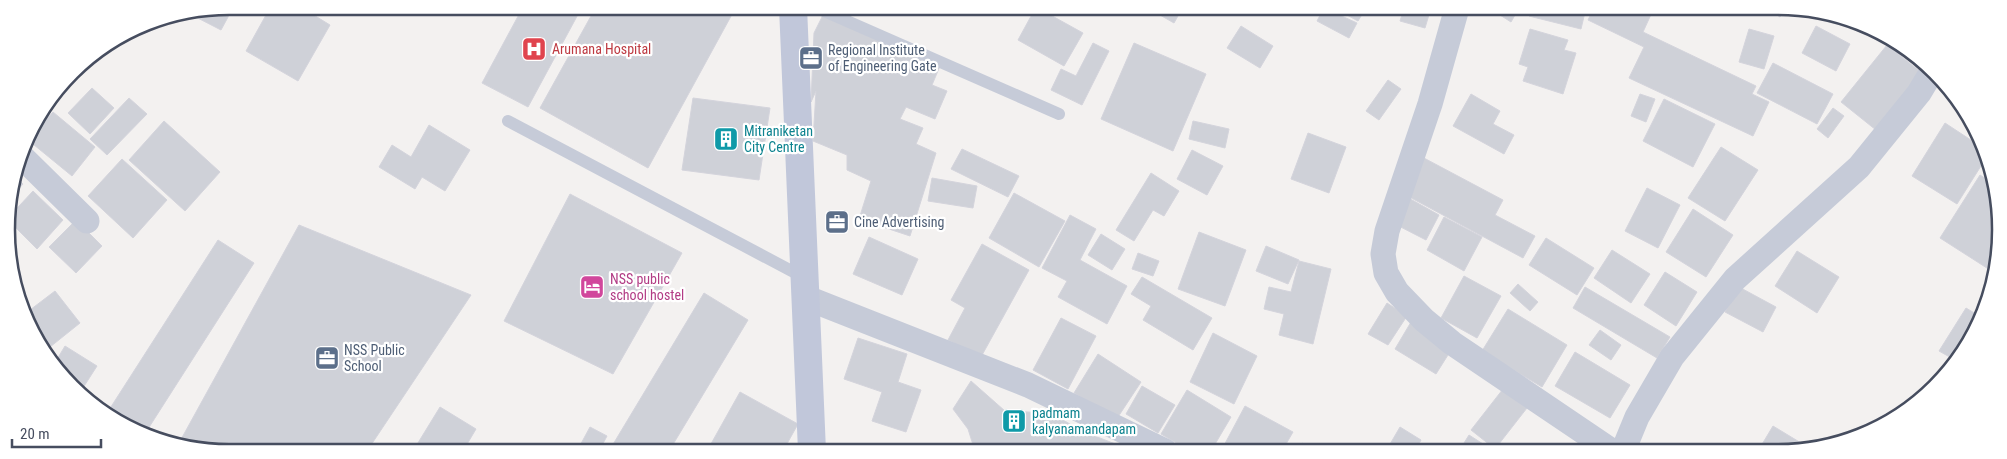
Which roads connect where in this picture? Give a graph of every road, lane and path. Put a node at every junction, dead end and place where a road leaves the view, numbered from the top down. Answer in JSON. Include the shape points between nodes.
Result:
{"nodes":[{"id":1,"x":793,"y":15,"type":"edge"},
{"id":2,"x":834,"y":15,"type":"edge"},
{"id":3,"x":1455,"y":15,"type":"edge"},
{"id":4,"x":1928,"y":77,"type":"edge"},
{"id":5,"x":1059,"y":114,"type":"dead end"},
{"id":6,"x":508,"y":121,"type":"dead end"},
{"id":7,"x":26,"y":161,"type":"edge"},
{"id":8,"x":87,"y":221,"type":"dead end"},
{"id":9,"x":805,"y":287,"type":"junction"},
{"id":10,"x":812,"y":444,"type":"edge"},
{"id":11,"x":1150,"y":444,"type":"edge"},
{"id":12,"x":1602,"y":444,"type":"edge"},
{"id":13,"x":1627,"y":444,"type":"edge"}],
"edges":[{"from":1,"to":9,"type":"main road"},
{"from":2,"to":5,"type":"lane"},
{"from":3,"to":12,"type":"street","via":[[1388,231],[1383,254],[1386,272],[1397,292],[1452,343]]},
{"from":4,"to":13,"type":"street","via":[[1859,167],[1735,279],[1672,357],[1637,417]]},
{"from":6,"to":9,"type":"lane"},
{"from":7,"to":8,"type":"street"},
{"from":9,"to":10,"type":"main road"},
{"from":9,"to":11,"type":"street","via":[[1028,385]]}]}
